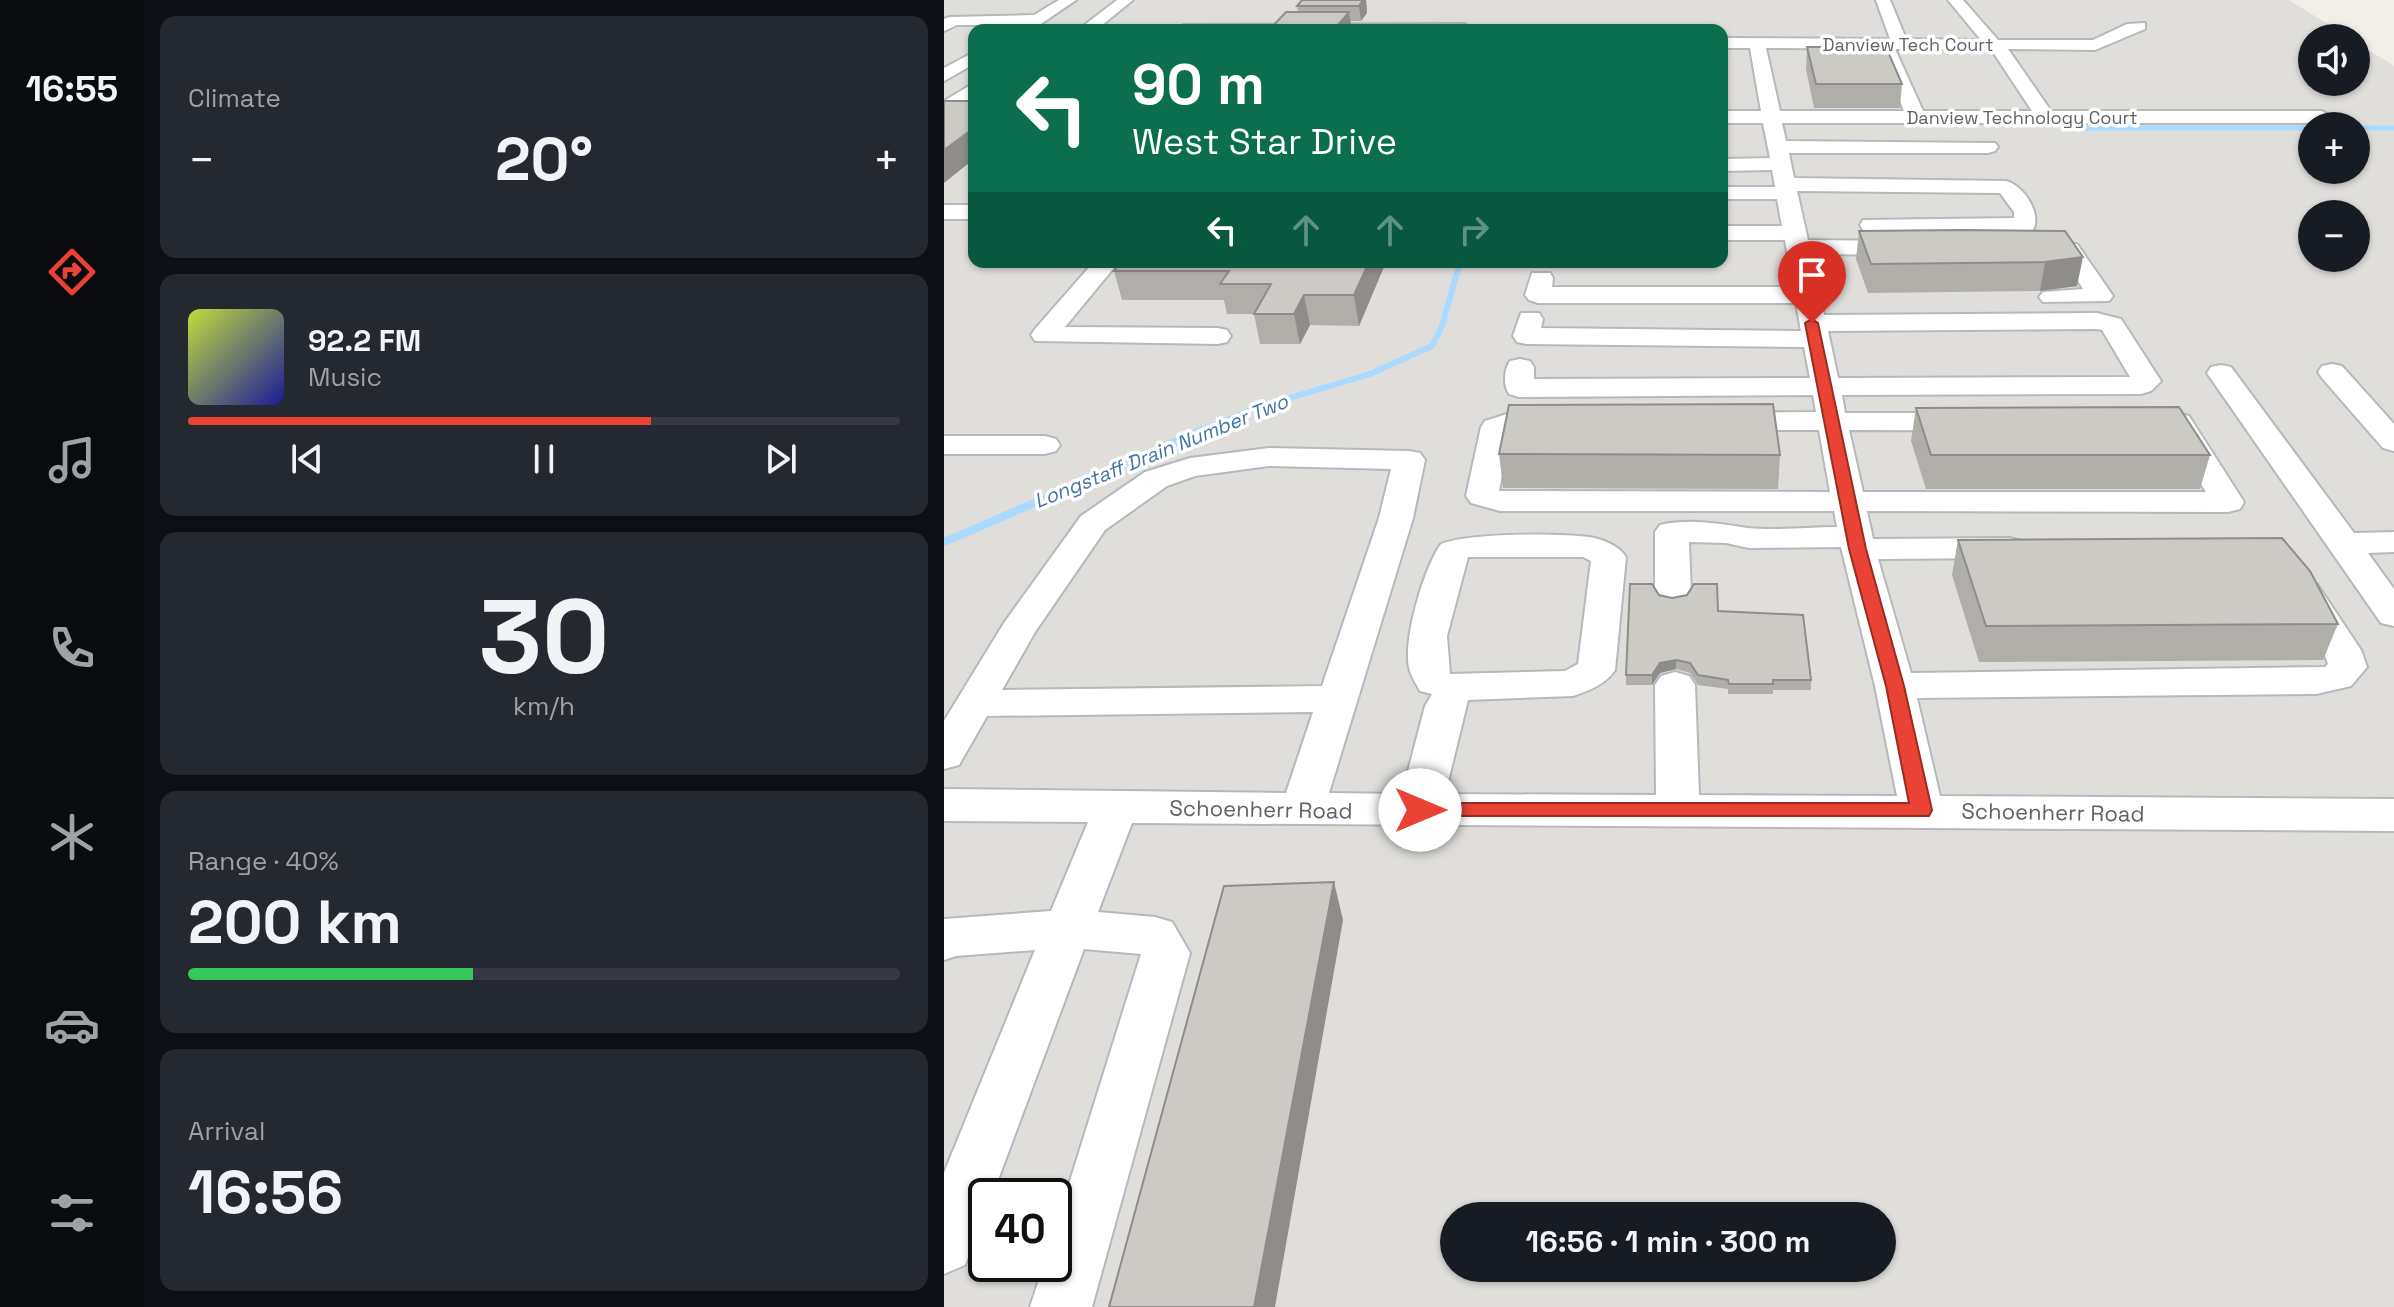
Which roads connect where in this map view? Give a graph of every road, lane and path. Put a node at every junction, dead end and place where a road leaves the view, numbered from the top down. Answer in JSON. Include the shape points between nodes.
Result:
{"nodes":[{"id":1,"x":1069,"y":0,"type":"edge"},
{"id":2,"x":1126,"y":0,"type":"edge"},
{"id":3,"x":1883,"y":0,"type":"edge"},
{"id":4,"x":1955,"y":0,"type":"edge"},
{"id":5,"x":1037,"y":20,"type":"junction"},
{"id":6,"x":1031,"y":24,"type":"edge"},
{"id":7,"x":1094,"y":24,"type":"edge"},
{"id":8,"x":944,"y":26,"type":"edge"},
{"id":9,"x":2139,"y":26,"type":"dead end"},
{"id":10,"x":968,"y":37,"type":"edge"},
{"id":11,"x":948,"y":42,"type":"edge"},
{"id":12,"x":1728,"y":44,"type":"edge"},
{"id":13,"x":1994,"y":44,"type":"junction"},
{"id":14,"x":968,"y":47,"type":"edge"},
{"id":15,"x":1892,"y":49,"type":"junction"},
{"id":16,"x":1758,"y":51,"type":"junction"},
{"id":17,"x":968,"y":61,"type":"edge"},
{"id":18,"x":944,"y":76,"type":"edge"},
{"id":19,"x":968,"y":93,"type":"edge"},
{"id":20,"x":944,"y":112,"type":"edge"},
{"id":21,"x":968,"y":114,"type":"edge"},
{"id":22,"x":2045,"y":117,"type":"junction"},
{"id":23,"x":2298,"y":117,"type":"edge"},
{"id":24,"x":1916,"y":118,"type":"junction"},
{"id":25,"x":1728,"y":121,"type":"edge"},
{"id":26,"x":1728,"y":133,"type":"edge"},
{"id":27,"x":1988,"y":147,"type":"dead end"},
{"id":28,"x":1778,"y":156,"type":"junction"},
{"id":29,"x":1728,"y":164,"type":"edge"},
{"id":30,"x":1728,"y":189,"type":"edge"},
{"id":31,"x":944,"y":212,"type":"edge"},
{"id":32,"x":968,"y":212,"type":"edge"},
{"id":33,"x":1728,"y":233,"type":"edge"},
{"id":34,"x":1794,"y":235,"type":"junction"},
{"id":35,"x":1102,"y":268,"type":"edge"},
{"id":36,"x":1541,"y":278,"type":"dead end"},
{"id":37,"x":2023,"y":297,"type":"dead end"},
{"id":38,"x":1815,"y":311,"type":"junction"},
{"id":39,"x":1530,"y":319,"type":"dead end"},
{"id":40,"x":1218,"y":336,"type":"dead end"},
{"id":41,"x":1520,"y":367,"type":"dead end"},
{"id":42,"x":2332,"y":372,"type":"dead end"},
{"id":43,"x":2221,"y":373,"type":"dead end"},
{"id":44,"x":1824,"y":386,"type":"junction"},
{"id":45,"x":1831,"y":422,"type":"junction"},
{"id":46,"x":2394,"y":442,"type":"edge"},
{"id":47,"x":944,"y":445,"type":"edge"},
{"id":48,"x":1045,"y":445,"type":"dead end"},
{"id":49,"x":1848,"y":503,"type":"junction"},
{"id":50,"x":2394,"y":542,"type":"edge"},
{"id":51,"x":1856,"y":543,"type":"junction"},
{"id":52,"x":2344,"y":543,"type":"junction"},
{"id":53,"x":2043,"y":548,"type":"edge"},
{"id":54,"x":2285,"y":563,"type":"edge"},
{"id":55,"x":1673,"y":593,"type":"dead end"},
{"id":56,"x":2394,"y":615,"type":"edge"},
{"id":57,"x":1675,"y":685,"type":"dead end"},
{"id":58,"x":1895,"y":686,"type":"junction"},
{"id":59,"x":1456,"y":688,"type":"junction"},
{"id":60,"x":1340,"y":699,"type":"junction"},
{"id":61,"x":974,"y":703,"type":"junction"},
{"id":62,"x":944,"y":755,"type":"edge"},
{"id":63,"x":944,"y":805,"type":"edge"},
{"id":64,"x":1116,"y":807,"type":"junction"},
{"id":65,"x":1302,"y":810,"type":"junction"},
{"id":66,"x":1420,"y":810,"type":"junction"},
{"id":67,"x":1678,"y":810,"type":"junction"},
{"id":68,"x":1921,"y":810,"type":"junction"},
{"id":69,"x":2394,"y":815,"type":"edge"},
{"id":70,"x":1068,"y":929,"type":"junction"},
{"id":71,"x":944,"y":941,"type":"edge"},
{"id":72,"x":944,"y":1245,"type":"edge"},
{"id":73,"x":1061,"y":1307,"type":"edge"}],
"edges":[{"from":1,"to":5,"type":"street"},
{"from":2,"to":7,"type":"street"},
{"from":3,"to":15,"type":"street"},
{"from":4,"to":13,"type":"street"},
{"from":5,"to":6,"type":"street"},
{"from":5,"to":8,"type":"street","via":[[954,20]]},
{"from":9,"to":13,"type":"street","name":"Danview Tech Court","via":[[2095,45]]},
{"from":10,"to":11,"type":"street"},
{"from":11,"to":14,"type":"street"},
{"from":12,"to":16,"type":"street"},
{"from":13,"to":15,"type":"street","name":"Danview Tech Court"},
{"from":13,"to":22,"type":"street"},
{"from":15,"to":16,"type":"street","name":"Danview Tech Court"},
{"from":15,"to":24,"type":"street"},
{"from":16,"to":28,"type":"street"},
{"from":17,"to":18,"type":"street"},
{"from":19,"to":20,"type":"street"},
{"from":20,"to":21,"type":"street"},
{"from":22,"to":23,"type":"street","name":"Danview Technology Court"},
{"from":22,"to":24,"type":"street","name":"Danview Technology Court"},
{"from":24,"to":28,"type":"street","name":"Danview Technology Court"},
{"from":25,"to":28,"type":"street","name":"Danview Technology Court"},
{"from":26,"to":28,"type":"street"},
{"from":27,"to":28,"type":"street"},
{"from":28,"to":29,"type":"street"},
{"from":28,"to":30,"type":"street"},
{"from":28,"to":34,"type":"street"},
{"from":28,"to":34,"type":"street","via":[[2006,187],[2025,212],[2025,225]]},
{"from":31,"to":32,"type":"street"},
{"from":33,"to":34,"type":"street"},
{"from":34,"to":37,"type":"street","via":[[2069,249],[2100,296]]},
{"from":34,"to":38,"type":"street"},
{"from":35,"to":40,"type":"street","via":[[1044,335]]},
{"from":36,"to":38,"type":"street","via":[[1538,295]]},
{"from":38,"to":39,"type":"street","via":[[1526,336]]},
{"from":38,"to":44,"type":"street"},
{"from":38,"to":44,"type":"street","via":[[2097,321],[2112,325],[2147,381]]},
{"from":41,"to":44,"type":"street","via":[[1519,388]]},
{"from":42,"to":46,"type":"street"},
{"from":43,"to":52,"type":"street"},
{"from":44,"to":45,"type":"street"},
{"from":45,"to":49,"type":"street"},
{"from":45,"to":49,"type":"street","via":[[1507,423],[1496,427],[1482,496],[1500,501]]},
{"from":45,"to":49,"type":"street","via":[[2178,422],[2228,502]]},
{"from":47,"to":48,"type":"street"},
{"from":49,"to":51,"type":"street"},
{"from":50,"to":52,"type":"street"},
{"from":51,"to":53,"type":"street"},
{"from":51,"to":55,"type":"street","via":[[1672,532]]},
{"from":51,"to":58,"type":"street"},
{"from":52,"to":56,"type":"street"},
{"from":54,"to":58,"type":"street","via":[[2342,650],[2348,667],[2337,677]]},
{"from":57,"to":67,"type":"street"},
{"from":58,"to":68,"type":"street"},
{"from":59,"to":59,"type":"street","via":[[1573,683],[1596,670],[1609,557],[1589,547],[1453,551],[1425,654],[1434,682]]},
{"from":59,"to":66,"type":"street","via":[[1445,706]]},
{"from":60,"to":61,"type":"street"},
{"from":60,"to":61,"type":"street","via":[[1409,460],[1269,457],[1190,467],[1156,479],[1093,523]]},
{"from":60,"to":65,"type":"street"},
{"from":61,"to":62,"type":"street"},
{"from":63,"to":64,"type":"street","name":"Schoenherr Road"},
{"from":64,"to":65,"type":"street","name":"Schoenherr Road"},
{"from":64,"to":70,"type":"street"},
{"from":65,"to":66,"type":"street","name":"Schoenherr Road"},
{"from":66,"to":67,"type":"street","name":"Schoenherr Road"},
{"from":67,"to":68,"type":"street","name":"Schoenherr Road"},
{"from":68,"to":69,"type":"street","name":"Schoenherr Road"},
{"from":70,"to":71,"type":"street"},
{"from":70,"to":72,"type":"street"},
{"from":70,"to":73,"type":"street","via":[[1155,936],[1166,953]]}]}
